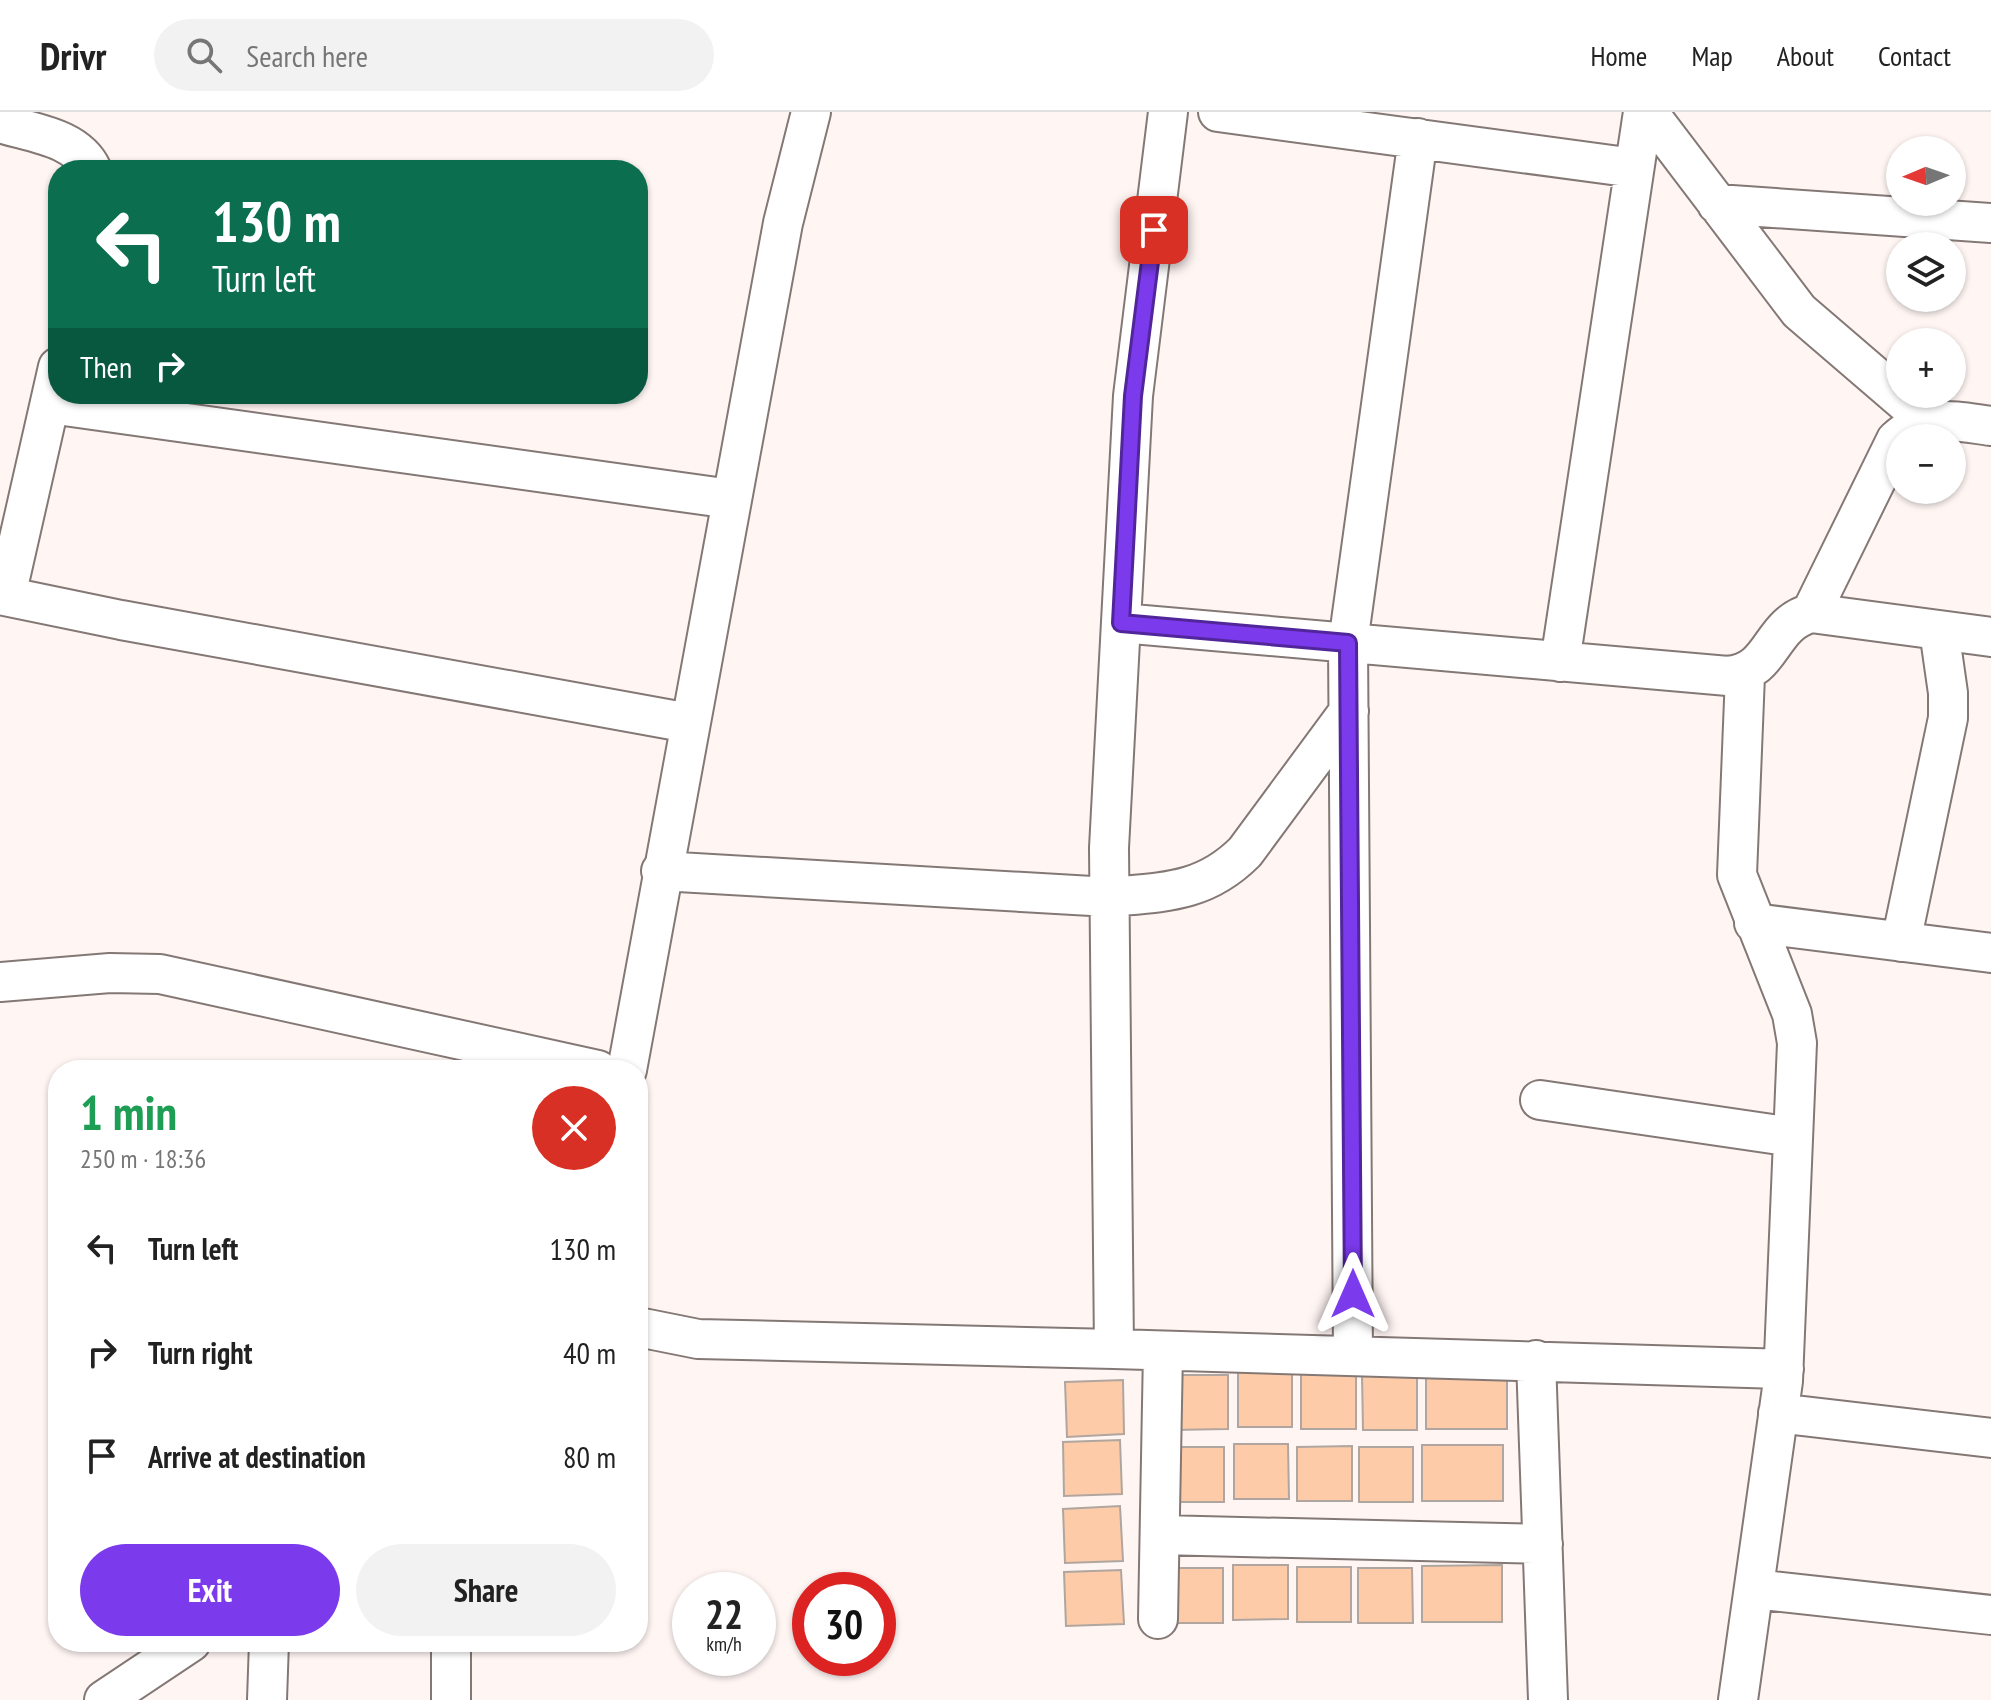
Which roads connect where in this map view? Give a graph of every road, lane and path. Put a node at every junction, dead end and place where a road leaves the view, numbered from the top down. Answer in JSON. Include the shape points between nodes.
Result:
{"nodes":[{"id":1,"x":811,"y":112,"type":"edge"},
{"id":2,"x":1168,"y":112,"type":"edge"},
{"id":3,"x":1218,"y":112,"type":"edge"},
{"id":4,"x":1645,"y":112,"type":"edge"},
{"id":5,"x":0,"y":123,"type":"edge"},
{"id":6,"x":1418,"y":138,"type":"junction"},
{"id":7,"x":87,"y":160,"type":"edge"},
{"id":8,"x":1634,"y":168,"type":"junction"},
{"id":9,"x":1717,"y":204,"type":"junction"},
{"id":10,"x":1990,"y":216,"type":"edge"},
{"id":11,"x":50,"y":404,"type":"joint"},
{"id":12,"x":1927,"y":421,"type":"junction"},
{"id":13,"x":1991,"y":426,"type":"edge"},
{"id":14,"x":731,"y":499,"type":"junction"},
{"id":15,"x":3,"y":596,"type":"edge"},
{"id":16,"x":1811,"y":613,"type":"junction"},
{"id":17,"x":1121,"y":623,"type":"junction"},
{"id":18,"x":1939,"y":630,"type":"junction"},
{"id":19,"x":1991,"y":637,"type":"edge"},
{"id":20,"x":1348,"y":643,"type":"junction"},
{"id":21,"x":1560,"y":662,"type":"junction"},
{"id":22,"x":1745,"y":675,"type":"junction"},
{"id":23,"x":1349,"y":711,"type":"junction"},
{"id":24,"x":689,"y":723,"type":"junction"},
{"id":25,"x":661,"y":871,"type":"junction"},
{"id":26,"x":1109,"y":897,"type":"junction"},
{"id":27,"x":1754,"y":923,"type":"junction"},
{"id":28,"x":1901,"y":942,"type":"junction"},
{"id":29,"x":1991,"y":953,"type":"edge"},
{"id":30,"x":0,"y":982,"type":"edge"},
{"id":31,"x":552,"y":1060,"type":"edge"},
{"id":32,"x":629,"y":1060,"type":"edge"},
{"id":33,"x":1540,"y":1100,"type":"dead end"},
{"id":34,"x":1793,"y":1137,"type":"junction"},
{"id":35,"x":648,"y":1329,"type":"edge"},
{"id":36,"x":1114,"y":1349,"type":"junction"},
{"id":37,"x":1163,"y":1351,"type":"junction"},
{"id":38,"x":1353,"y":1355,"type":"junction"},
{"id":39,"x":1536,"y":1360,"type":"junction"},
{"id":40,"x":1784,"y":1369,"type":"junction"},
{"id":41,"x":1778,"y":1413,"type":"junction"},
{"id":42,"x":1991,"y":1438,"type":"edge"},
{"id":43,"x":1160,"y":1535,"type":"junction"},
{"id":44,"x":1543,"y":1544,"type":"junction"},
{"id":45,"x":1754,"y":1589,"type":"junction"},
{"id":46,"x":1991,"y":1615,"type":"edge"},
{"id":47,"x":1158,"y":1619,"type":"dead end"},
{"id":48,"x":176,"y":1652,"type":"edge"},
{"id":49,"x":269,"y":1652,"type":"edge"},
{"id":50,"x":451,"y":1652,"type":"edge"},
{"id":51,"x":104,"y":1700,"type":"edge"},
{"id":52,"x":267,"y":1700,"type":"edge"},
{"id":53,"x":451,"y":1700,"type":"edge"},
{"id":54,"x":1548,"y":1700,"type":"edge"},
{"id":55,"x":1738,"y":1700,"type":"edge"}],
"edges":[{"from":1,"to":14,"type":"street","via":[[785,214]]},
{"from":2,"to":17,"type":"street","via":[[1133,396]]},
{"from":3,"to":6,"type":"street"},
{"from":4,"to":8,"type":"street"},
{"from":4,"to":9,"type":"street"},
{"from":5,"to":7,"type":"street","via":[[69,144]]},
{"from":6,"to":8,"type":"street"},
{"from":6,"to":20,"type":"street"},
{"from":8,"to":21,"type":"street"},
{"from":9,"to":10,"type":"street"},
{"from":9,"to":12,"type":"street","via":[[1799,311]]},
{"from":11,"to":14,"type":"street"},
{"from":11,"to":15,"type":"street"},
{"from":12,"to":13,"type":"street"},
{"from":12,"to":16,"type":"street","via":[[1896,440]]},
{"from":14,"to":24,"type":"street"},
{"from":15,"to":24,"type":"street"},
{"from":16,"to":18,"type":"street"},
{"from":16,"to":22,"type":"street","via":[[1787,623],[1758,668]]},
{"from":17,"to":20,"type":"street"},
{"from":17,"to":26,"type":"street"},
{"from":18,"to":19,"type":"street"},
{"from":18,"to":28,"type":"street","via":[[1948,718]]},
{"from":20,"to":21,"type":"street"},
{"from":20,"to":23,"type":"street"},
{"from":21,"to":22,"type":"street"},
{"from":22,"to":27,"type":"street","via":[[1737,875]]},
{"from":23,"to":26,"type":"street","via":[[1245,852],[1225,871],[1172,891]]},
{"from":23,"to":38,"type":"street"},
{"from":24,"to":25,"type":"street"},
{"from":25,"to":26,"type":"street"},
{"from":25,"to":32,"type":"street"},
{"from":26,"to":36,"type":"street"},
{"from":27,"to":28,"type":"street"},
{"from":27,"to":34,"type":"street","via":[[1795,1028]]},
{"from":28,"to":29,"type":"street"},
{"from":30,"to":31,"type":"street","via":[[160,974]]},
{"from":33,"to":34,"type":"street"},
{"from":34,"to":40,"type":"street"},
{"from":35,"to":36,"type":"street","via":[[698,1339]]},
{"from":36,"to":37,"type":"street"},
{"from":37,"to":38,"type":"street"},
{"from":37,"to":43,"type":"street"},
{"from":38,"to":39,"type":"street"},
{"from":39,"to":40,"type":"street"},
{"from":39,"to":44,"type":"street"},
{"from":40,"to":41,"type":"street"},
{"from":41,"to":42,"type":"street"},
{"from":41,"to":45,"type":"street"},
{"from":43,"to":44,"type":"street"},
{"from":43,"to":47,"type":"street"},
{"from":44,"to":54,"type":"street"},
{"from":45,"to":46,"type":"street"},
{"from":45,"to":55,"type":"street"},
{"from":48,"to":51,"type":"street"},
{"from":49,"to":52,"type":"street"},
{"from":50,"to":53,"type":"street"}]}
